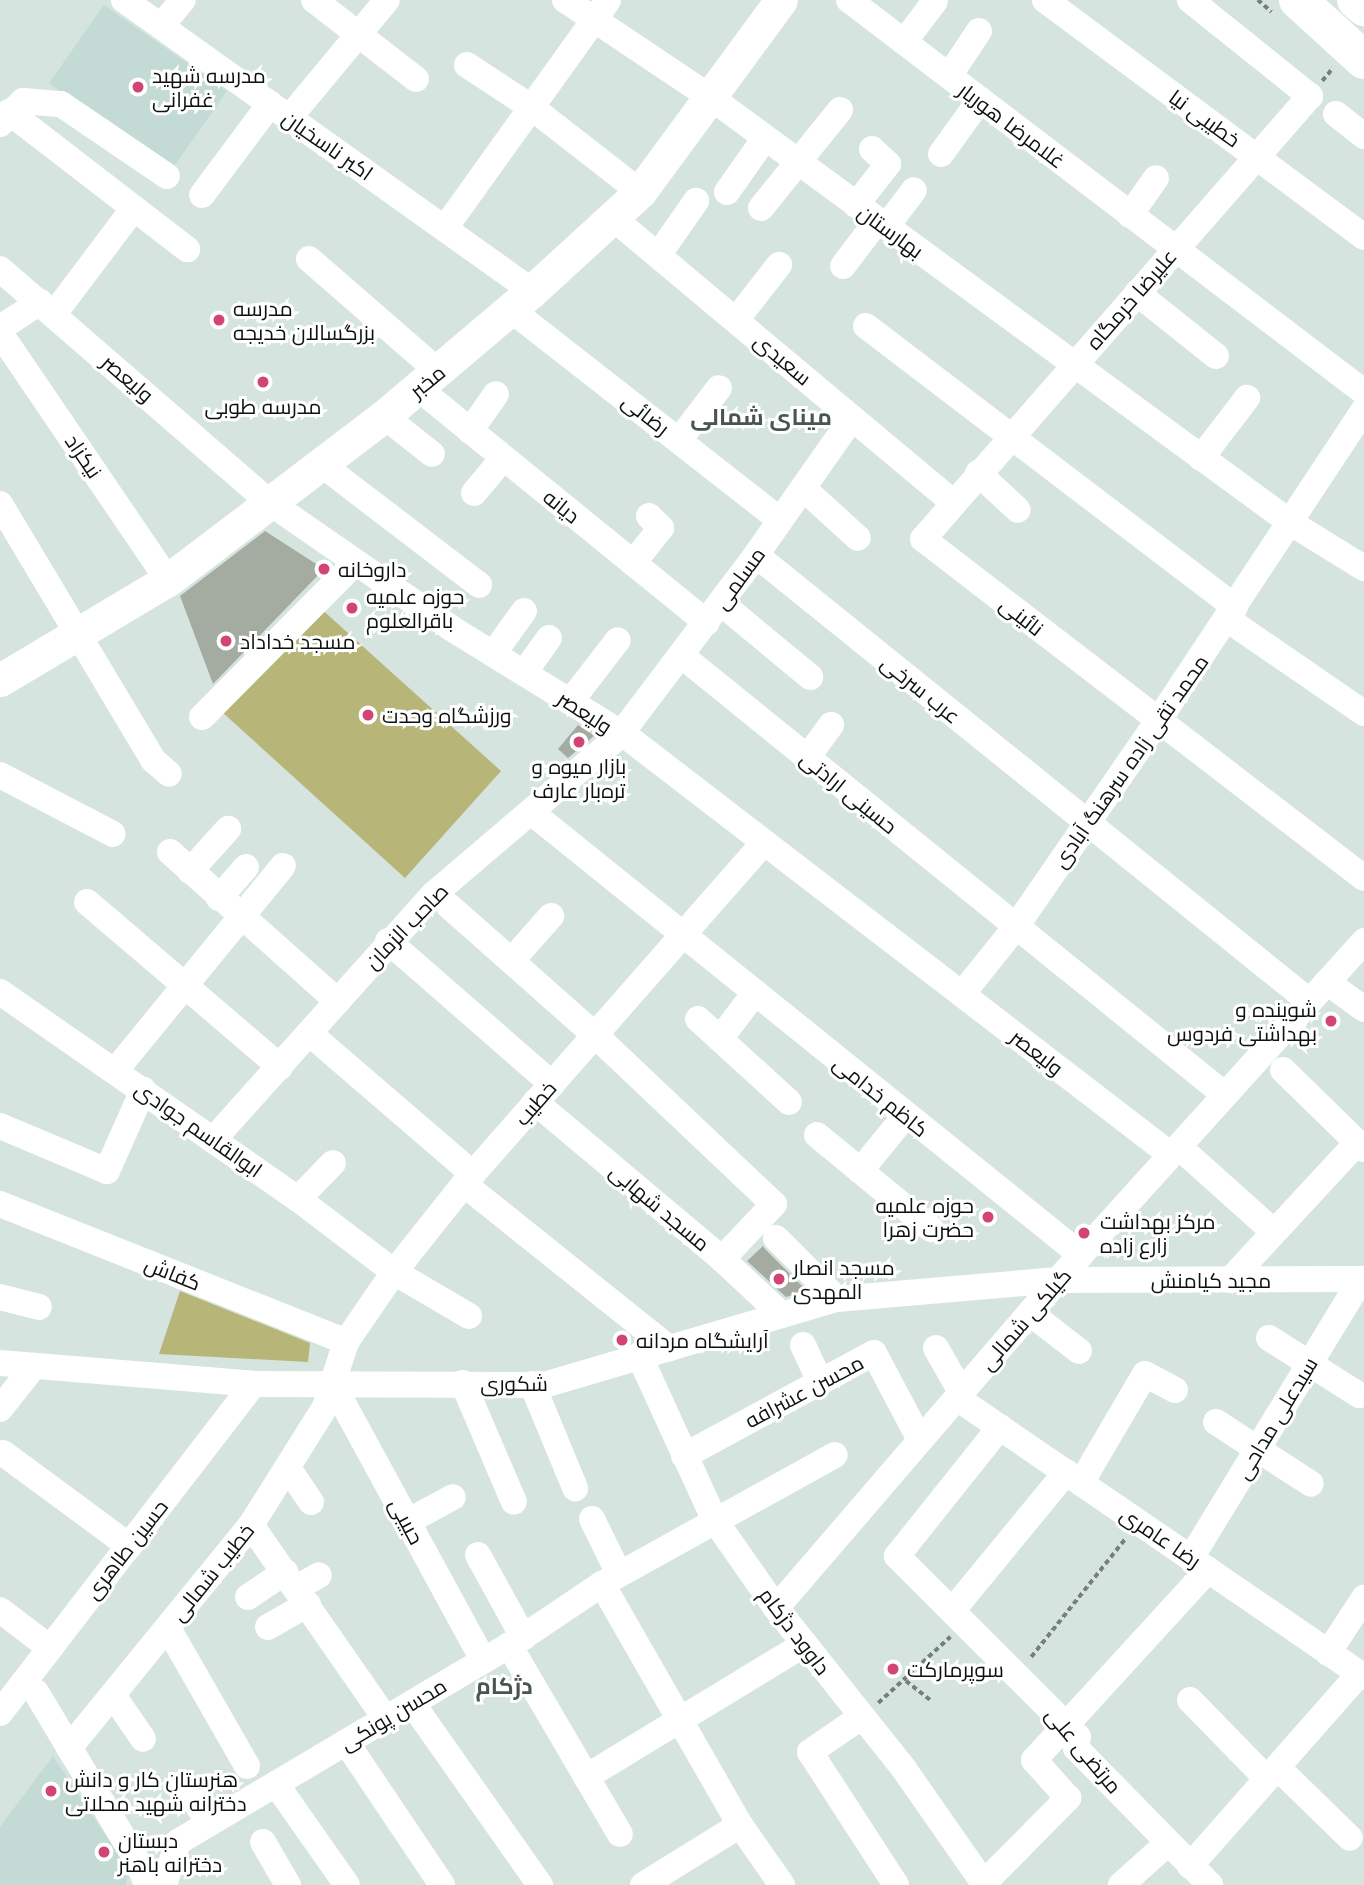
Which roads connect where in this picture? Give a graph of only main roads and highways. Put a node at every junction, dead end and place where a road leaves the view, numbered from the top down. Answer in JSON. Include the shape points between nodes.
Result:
{"nodes":[{"id":1,"x":781,"y":0,"type":"edge"},
{"id":2,"x":1298,"y":0,"type":"edge"},
{"id":3,"x":1356,"y":0,"type":"edge"},
{"id":4,"x":1364,"y":7,"type":"edge"},
{"id":5,"x":1364,"y":60,"type":"edge"},
{"id":6,"x":0,"y":680,"type":"edge"}],
"edges":[{"from":1,"to":6,"type":"main road","name":"مخبر","via":[[640,192],[521,300],[384,416],[168,580]]},
{"from":2,"to":5,"type":"highway"},
{"from":3,"to":4,"type":"highway"}]}
